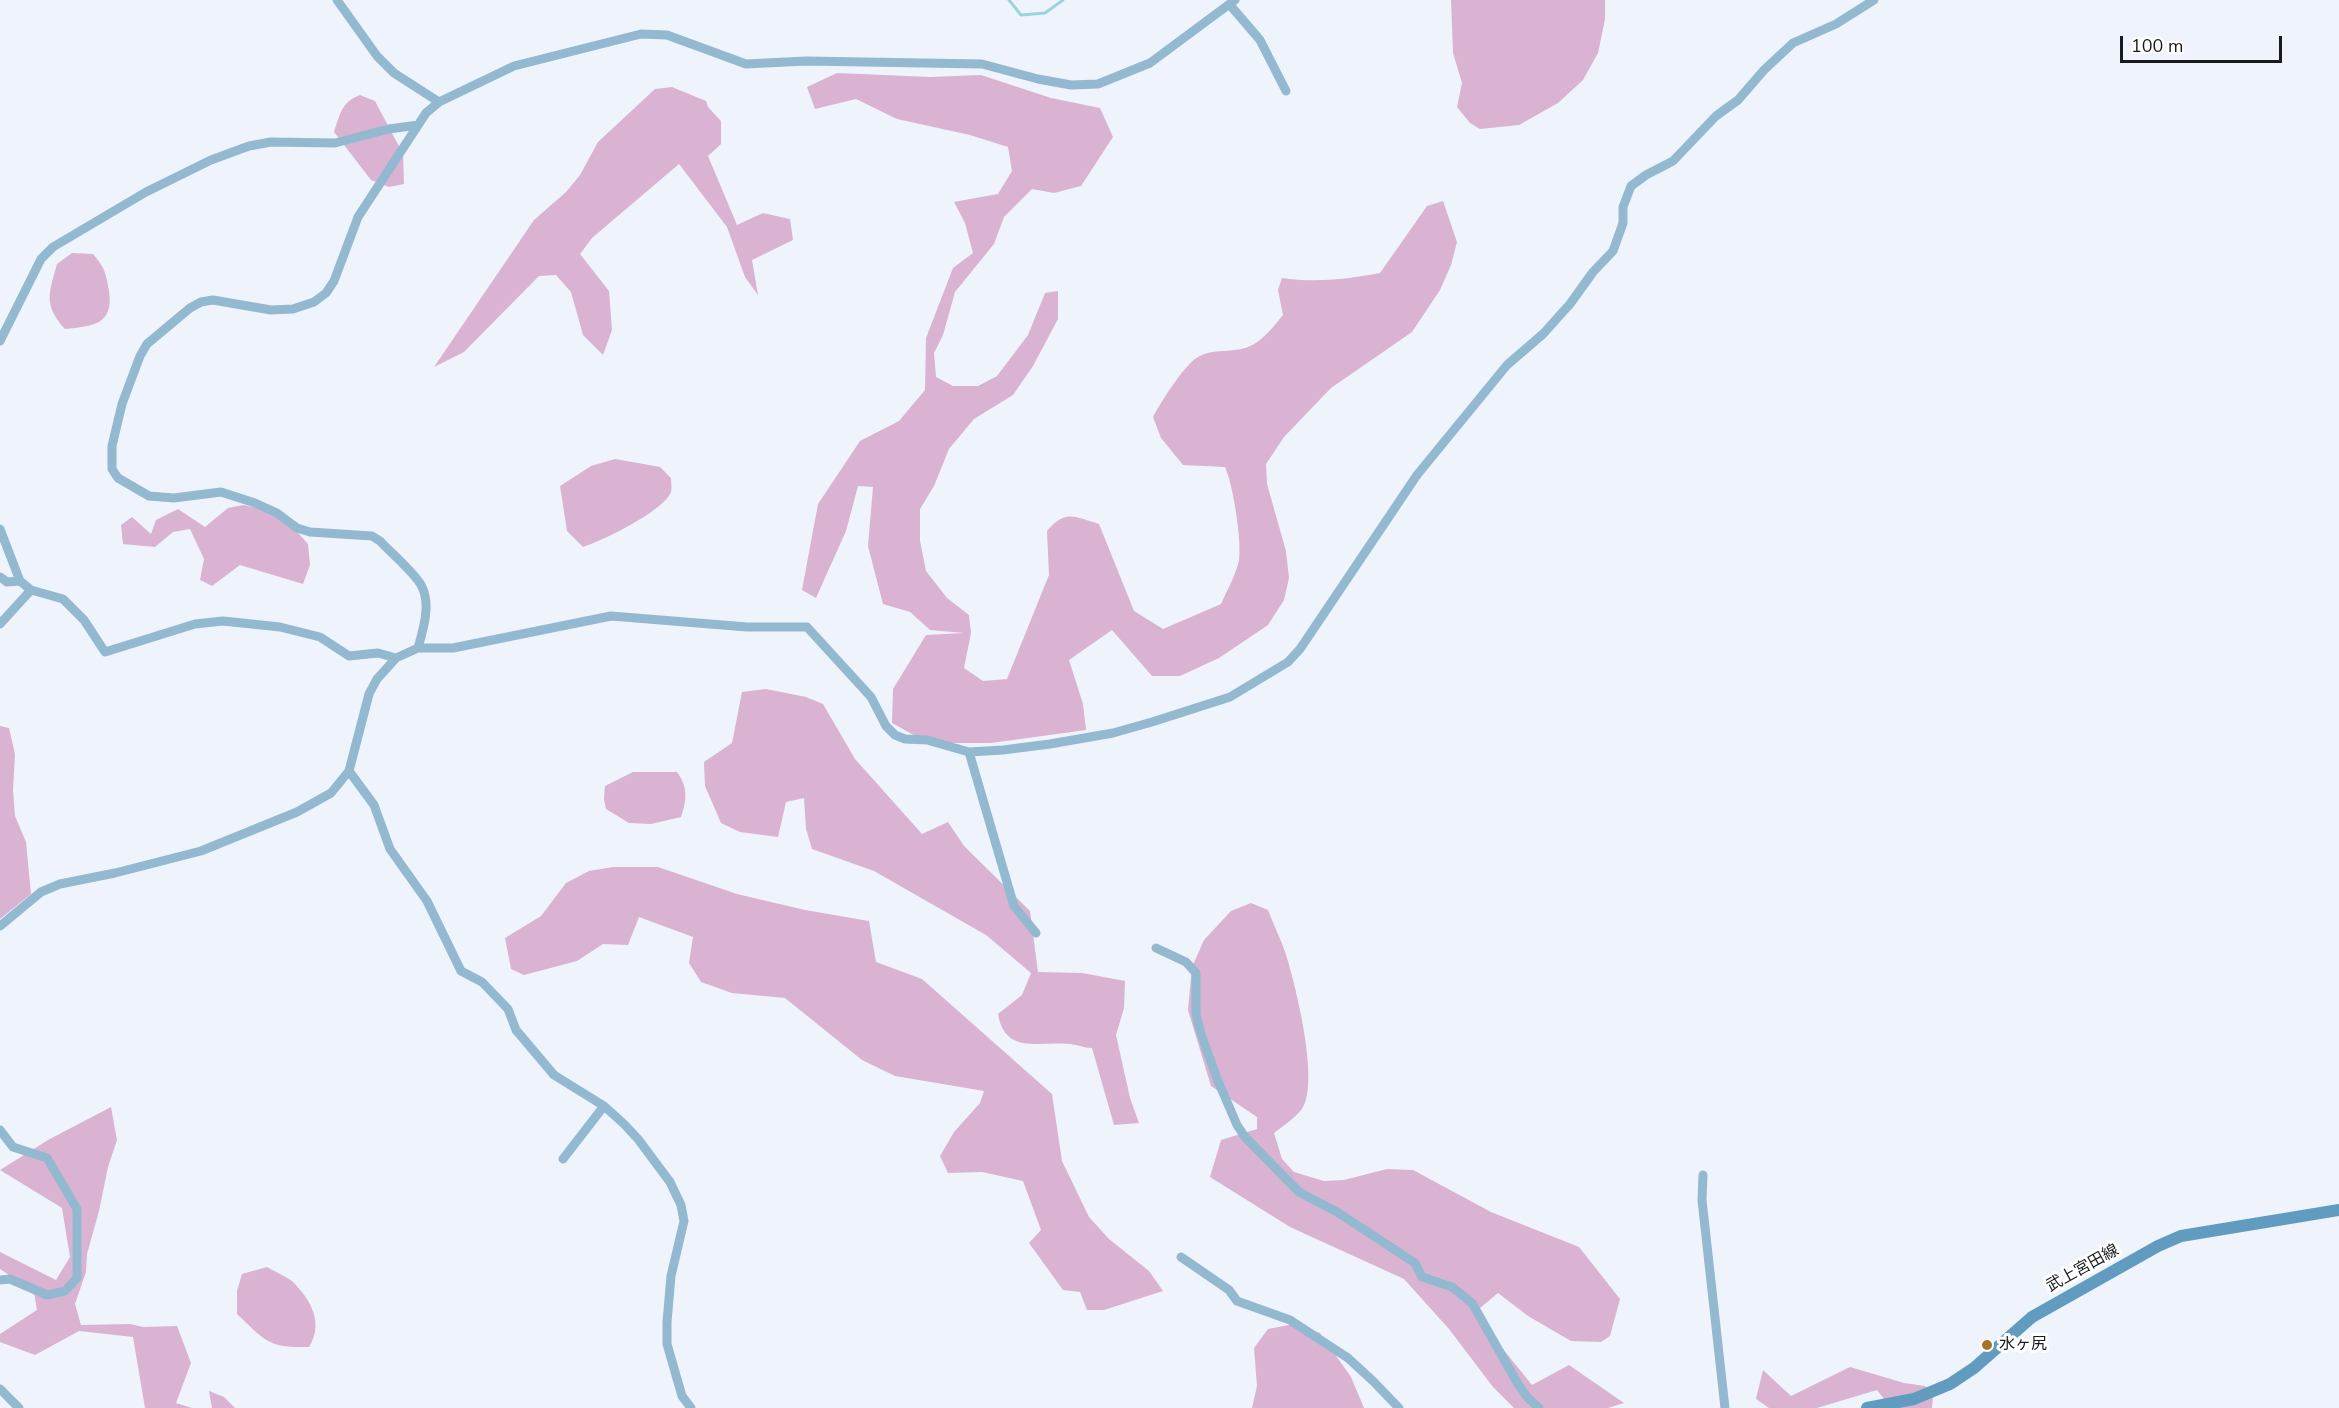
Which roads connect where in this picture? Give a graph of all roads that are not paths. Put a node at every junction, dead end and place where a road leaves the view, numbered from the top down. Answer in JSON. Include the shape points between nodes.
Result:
{"nodes":[{"id":1,"x":337,"y":0,"type":"edge"},
{"id":2,"x":1874,"y":0,"type":"edge"},
{"id":3,"x":1233,"y":2,"type":"edge"},
{"id":4,"x":1286,"y":91,"type":"dead end"},
{"id":5,"x":439,"y":102,"type":"junction"},
{"id":6,"x":418,"y":125,"type":"junction"},
{"id":7,"x":0,"y":340,"type":"edge"},
{"id":8,"x":0,"y":529,"type":"edge"},
{"id":9,"x":0,"y":577,"type":"edge"},
{"id":10,"x":21,"y":581,"type":"junction"},
{"id":11,"x":31,"y":590,"type":"junction"},
{"id":12,"x":0,"y":624,"type":"edge"},
{"id":13,"x":418,"y":648,"type":"junction"},
{"id":14,"x":396,"y":658,"type":"junction"},
{"id":15,"x":969,"y":752,"type":"junction"},
{"id":16,"x":349,"y":771,"type":"junction"},
{"id":17,"x":0,"y":926,"type":"edge"},
{"id":18,"x":1036,"y":933,"type":"dead end"},
{"id":19,"x":1156,"y":948,"type":"dead end"},
{"id":20,"x":604,"y":1106,"type":"junction"},
{"id":21,"x":0,"y":1130,"type":"edge"},
{"id":22,"x":563,"y":1159,"type":"dead end"},
{"id":23,"x":1703,"y":1174,"type":"dead end"},
{"id":24,"x":2339,"y":1210,"type":"edge"},
{"id":25,"x":1181,"y":1257,"type":"dead end"},
{"id":26,"x":0,"y":1280,"type":"edge"},
{"id":27,"x":0,"y":1389,"type":"edge"},
{"id":28,"x":19,"y":1408,"type":"edge"},
{"id":29,"x":691,"y":1408,"type":"edge"},
{"id":30,"x":1399,"y":1408,"type":"edge"},
{"id":31,"x":1539,"y":1408,"type":"edge"},
{"id":32,"x":1725,"y":1408,"type":"edge"},
{"id":33,"x":1867,"y":1408,"type":"edge"}],
"edges":[{"from":1,"to":5,"type":"street","via":[[394,73]]},
{"from":2,"to":15,"type":"street","via":[[1836,24],[1793,43],[1673,161],[1631,186],[1614,251],[1554,322],[1507,364],[1464,416],[1418,475],[1346,584],[1288,662],[1230,697],[1142,725],[1050,744]]},
{"from":3,"to":4,"type":"street","via":[[1260,40]]},
{"from":3,"to":5,"type":"street","via":[[1150,63],[1098,84],[1071,86],[982,64],[746,64],[667,34],[641,34],[514,66]]},
{"from":5,"to":6,"type":"street"},
{"from":6,"to":7,"type":"street","via":[[335,142],[249,146],[146,192],[41,259]]},
{"from":6,"to":13,"type":"street","via":[[358,217],[326,293],[293,309],[201,302],[147,344],[122,404],[111,462],[118,478],[149,496],[174,498],[221,492],[255,503],[310,532],[372,536],[422,586],[424,626]]},
{"from":8,"to":10,"type":"street"},
{"from":9,"to":10,"type":"street","via":[[6,582]]},
{"from":10,"to":11,"type":"street"},
{"from":11,"to":12,"type":"street"},
{"from":11,"to":14,"type":"street","via":[[63,599],[84,620],[105,652],[195,624],[223,621],[280,627],[320,638],[349,656],[378,653]]},
{"from":13,"to":14,"type":"street"},
{"from":13,"to":15,"type":"street","via":[[453,648],[611,616],[715,626],[807,627],[871,697],[895,735]]},
{"from":14,"to":16,"type":"street","via":[[369,694]]},
{"from":15,"to":18,"type":"street","via":[[1014,906]]},
{"from":16,"to":17,"type":"street","via":[[331,793],[297,812],[201,851],[60,884],[41,892]]},
{"from":16,"to":20,"type":"street","via":[[374,805],[390,849],[427,901],[462,971],[482,982],[508,1009],[516,1030],[554,1075]]},
{"from":19,"to":31,"type":"street","via":[[1186,962],[1196,973],[1196,1015],[1202,1037],[1245,1137],[1299,1192],[1415,1263],[1422,1277],[1452,1287],[1472,1303],[1518,1384]]},
{"from":20,"to":22,"type":"street"},
{"from":20,"to":29,"type":"street","via":[[638,1139],[670,1182],[681,1205],[684,1221],[671,1276],[668,1344],[682,1396]]},
{"from":21,"to":26,"type":"street","via":[[13,1147],[47,1158],[77,1209],[77,1278],[65,1291],[47,1296],[10,1279]]},
{"from":23,"to":32,"type":"street","via":[[1702,1200]]},
{"from":24,"to":33,"type":"main road","name":"武上宮田線","via":[[2181,1236],[2032,1317],[1950,1384],[1914,1399]]},
{"from":25,"to":30,"type":"street","via":[[1229,1290],[1237,1301],[1290,1320],[1348,1358]]},
{"from":27,"to":28,"type":"street"}]}
